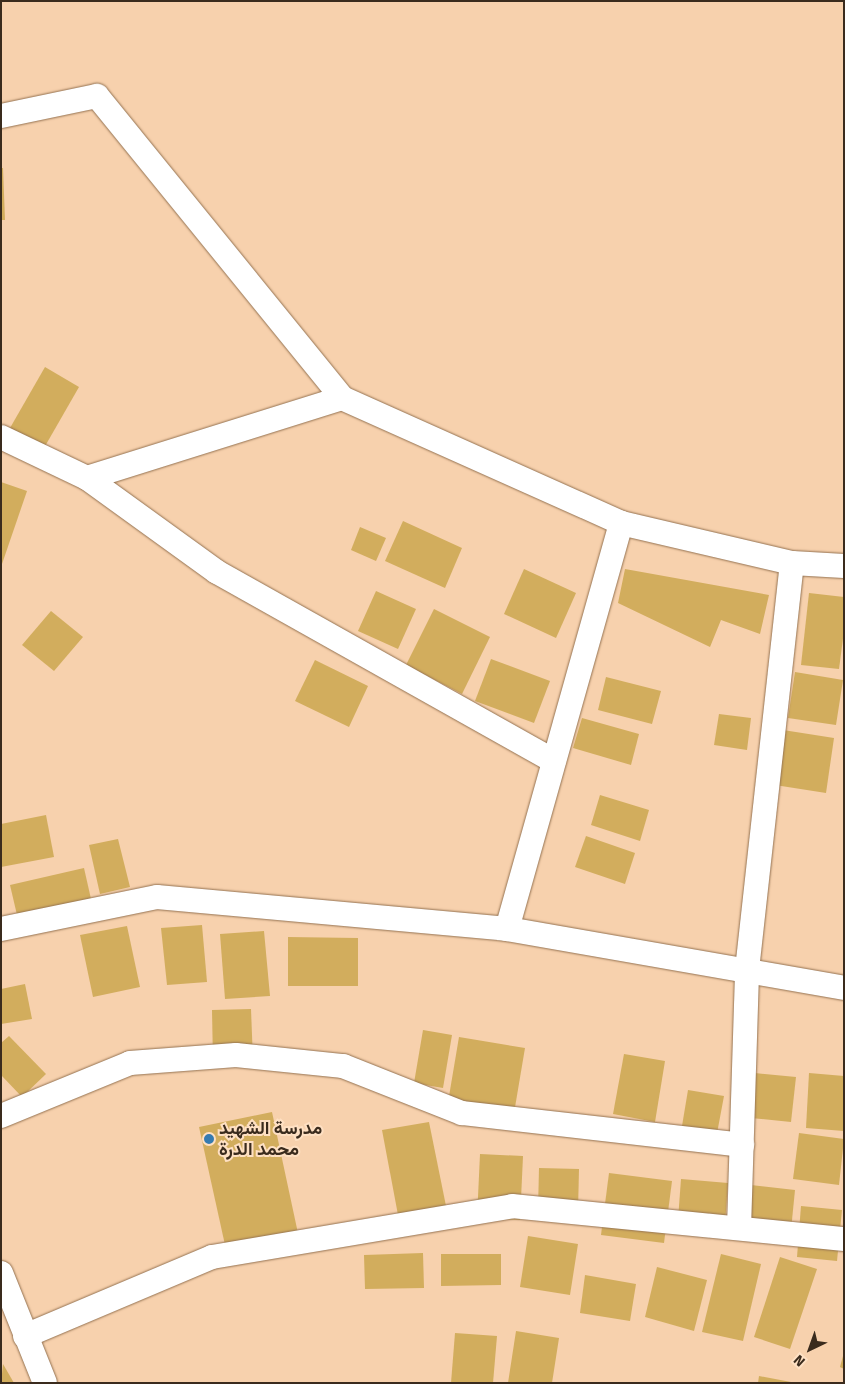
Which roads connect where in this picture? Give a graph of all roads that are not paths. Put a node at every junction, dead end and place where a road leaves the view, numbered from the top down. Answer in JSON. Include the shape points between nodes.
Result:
{"nodes":[{"id":1,"x":1,"y":116,"type":"edge"},
{"id":2,"x":342,"y":398,"type":"junction"},
{"id":3,"x":1,"y":437,"type":"edge"},
{"id":4,"x":87,"y":478,"type":"junction"},
{"id":5,"x":621,"y":523,"type":"junction"},
{"id":6,"x":792,"y":563,"type":"junction"},
{"id":7,"x":844,"y":566,"type":"edge"},
{"id":8,"x":554,"y":761,"type":"junction"},
{"id":9,"x":1,"y":929,"type":"edge"},
{"id":10,"x":507,"y":929,"type":"junction"},
{"id":11,"x":747,"y":970,"type":"junction"},
{"id":12,"x":844,"y":988,"type":"edge"},
{"id":13,"x":1,"y":1116,"type":"edge"},
{"id":14,"x":742,"y":1145,"type":"junction"},
{"id":15,"x":740,"y":1228,"type":"junction"},
{"id":16,"x":844,"y":1239,"type":"edge"},
{"id":17,"x":1,"y":1274,"type":"edge"},
{"id":18,"x":25,"y":1336,"type":"junction"},
{"id":19,"x":45,"y":1383,"type":"edge"}],
"edges":[{"from":1,"to":2,"type":"street","via":[[97,96]]},
{"from":2,"to":4,"type":"street"},
{"from":2,"to":5,"type":"street"},
{"from":3,"to":4,"type":"street"},
{"from":4,"to":8,"type":"street","via":[[217,572]]},
{"from":5,"to":6,"type":"street"},
{"from":5,"to":8,"type":"street"},
{"from":6,"to":7,"type":"street"},
{"from":6,"to":11,"type":"street"},
{"from":8,"to":10,"type":"street"},
{"from":9,"to":10,"type":"street","via":[[157,897]]},
{"from":10,"to":11,"type":"street"},
{"from":11,"to":12,"type":"street"},
{"from":11,"to":14,"type":"street"},
{"from":13,"to":14,"type":"street","via":[[130,1063],[236,1055],[343,1066],[462,1113]]},
{"from":14,"to":15,"type":"street"},
{"from":15,"to":16,"type":"street"},
{"from":15,"to":18,"type":"street","via":[[512,1206],[212,1257]]},
{"from":17,"to":18,"type":"street"},
{"from":18,"to":19,"type":"street"}]}
